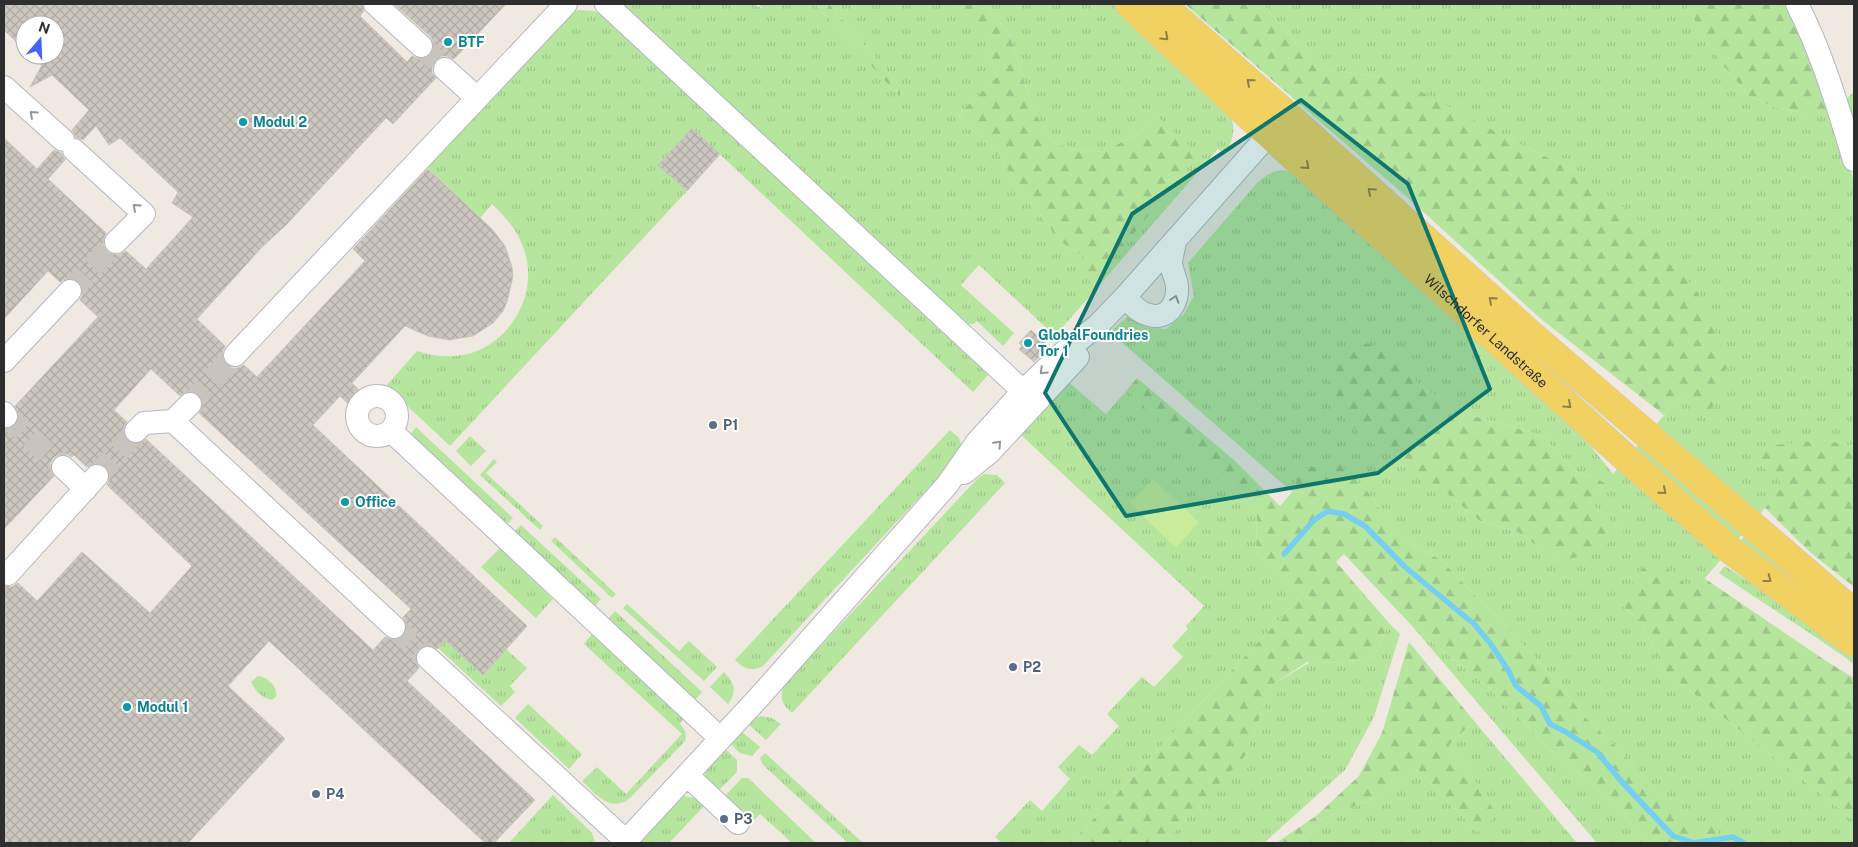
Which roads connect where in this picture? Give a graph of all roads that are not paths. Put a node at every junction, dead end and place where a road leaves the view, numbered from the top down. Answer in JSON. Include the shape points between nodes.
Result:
{"nodes":[{"id":1,"x":375,"y":4,"type":"edge"},
{"id":2,"x":566,"y":4,"type":"edge"},
{"id":3,"x":606,"y":4,"type":"edge"},
{"id":4,"x":1129,"y":4,"type":"edge"},
{"id":5,"x":1161,"y":4,"type":"edge"},
{"id":6,"x":1796,"y":4,"type":"edge"},
{"id":7,"x":421,"y":46,"type":"tunnel mouth"},
{"id":8,"x":445,"y":68,"type":"tunnel mouth"},
{"id":9,"x":4,"y":87,"type":"edge"},
{"id":10,"x":477,"y":98,"type":"junction"},
{"id":11,"x":1278,"y":124,"type":"junction"},
{"id":12,"x":1854,"y":160,"type":"edge"},
{"id":13,"x":116,"y":242,"type":"tunnel mouth"},
{"id":14,"x":1175,"y":242,"type":"junction"},
{"id":15,"x":70,"y":291,"type":"tunnel mouth"},
{"id":16,"x":1125,"y":297,"type":"junction"},
{"id":17,"x":1098,"y":325,"type":"junction"},
{"id":18,"x":235,"y":356,"type":"tunnel mouth"},
{"id":19,"x":4,"y":361,"type":"edge"},
{"id":20,"x":1023,"y":391,"type":"junction"},
{"id":21,"x":190,"y":404,"type":"tunnel mouth"},
{"id":22,"x":172,"y":421,"type":"junction"},
{"id":23,"x":136,"y":430,"type":"tunnel mouth"},
{"id":24,"x":391,"y":431,"type":"dead end"},
{"id":25,"x":63,"y":467,"type":"tunnel mouth"},
{"id":26,"x":947,"y":485,"type":"junction"},
{"id":27,"x":8,"y":574,"type":"dead end"},
{"id":28,"x":1854,"y":613,"type":"edge"},
{"id":29,"x":394,"y":627,"type":"tunnel mouth"},
{"id":30,"x":1854,"y":643,"type":"edge"},
{"id":31,"x":428,"y":658,"type":"tunnel mouth"},
{"id":32,"x":720,"y":738,"type":"junction"},
{"id":33,"x":687,"y":775,"type":"junction"},
{"id":34,"x":738,"y":823,"type":"dead end"},
{"id":35,"x":625,"y":842,"type":"edge"}],
"edges":[{"from":1,"to":7,"type":"street"},
{"from":2,"to":10,"type":"street"},
{"from":3,"to":20,"type":"street"},
{"from":4,"to":11,"type":"main road","name":"Wilschdorfer Landstraße","one_way":true,"via":[[1228,97]]},
{"from":11,"to":5,"type":"main road","name":"Wilschdorfer Landstraße","one_way":true},
{"from":6,"to":12,"type":"street","via":[[1809,28],[1836,99]]},
{"from":8,"to":10,"type":"street"},
{"from":13,"to":9,"type":"street","one_way":true,"via":[[144,214]]},
{"from":10,"to":18,"type":"street"},
{"from":11,"to":14,"type":"street"},
{"from":28,"to":11,"type":"main road","name":"Wilschdorfer Landstraße","one_way":true,"via":[[1528,332]]},
{"from":11,"to":30,"type":"main road","name":"Wilschdorfer Landstraße","one_way":true,"via":[[1627,459],[1729,549]]},
{"from":14,"to":16,"type":"street"},
{"from":16,"to":14,"type":"street","one_way":true,"via":[[1147,315],[1160,316],[1170,311],[1178,286],[1171,261]]},
{"from":15,"to":19,"type":"street"},
{"from":16,"to":17,"type":"street"},
{"from":17,"to":20,"type":"street","one_way":true},
{"from":26,"to":17,"type":"street","one_way":true,"via":[[989,453],[1075,362]]},
{"from":20,"to":26,"type":"street","via":[[977,442]]},
{"from":21,"to":22,"type":"street"},
{"from":22,"to":23,"type":"street","via":[[144,423]]},
{"from":22,"to":29,"type":"street"},
{"from":24,"to":32,"type":"street"},
{"from":25,"to":27,"type":"street","via":[[92,483]]},
{"from":26,"to":32,"type":"street"},
{"from":31,"to":35,"type":"street"},
{"from":32,"to":33,"type":"street"},
{"from":33,"to":34,"type":"street"},
{"from":33,"to":35,"type":"street"}]}
